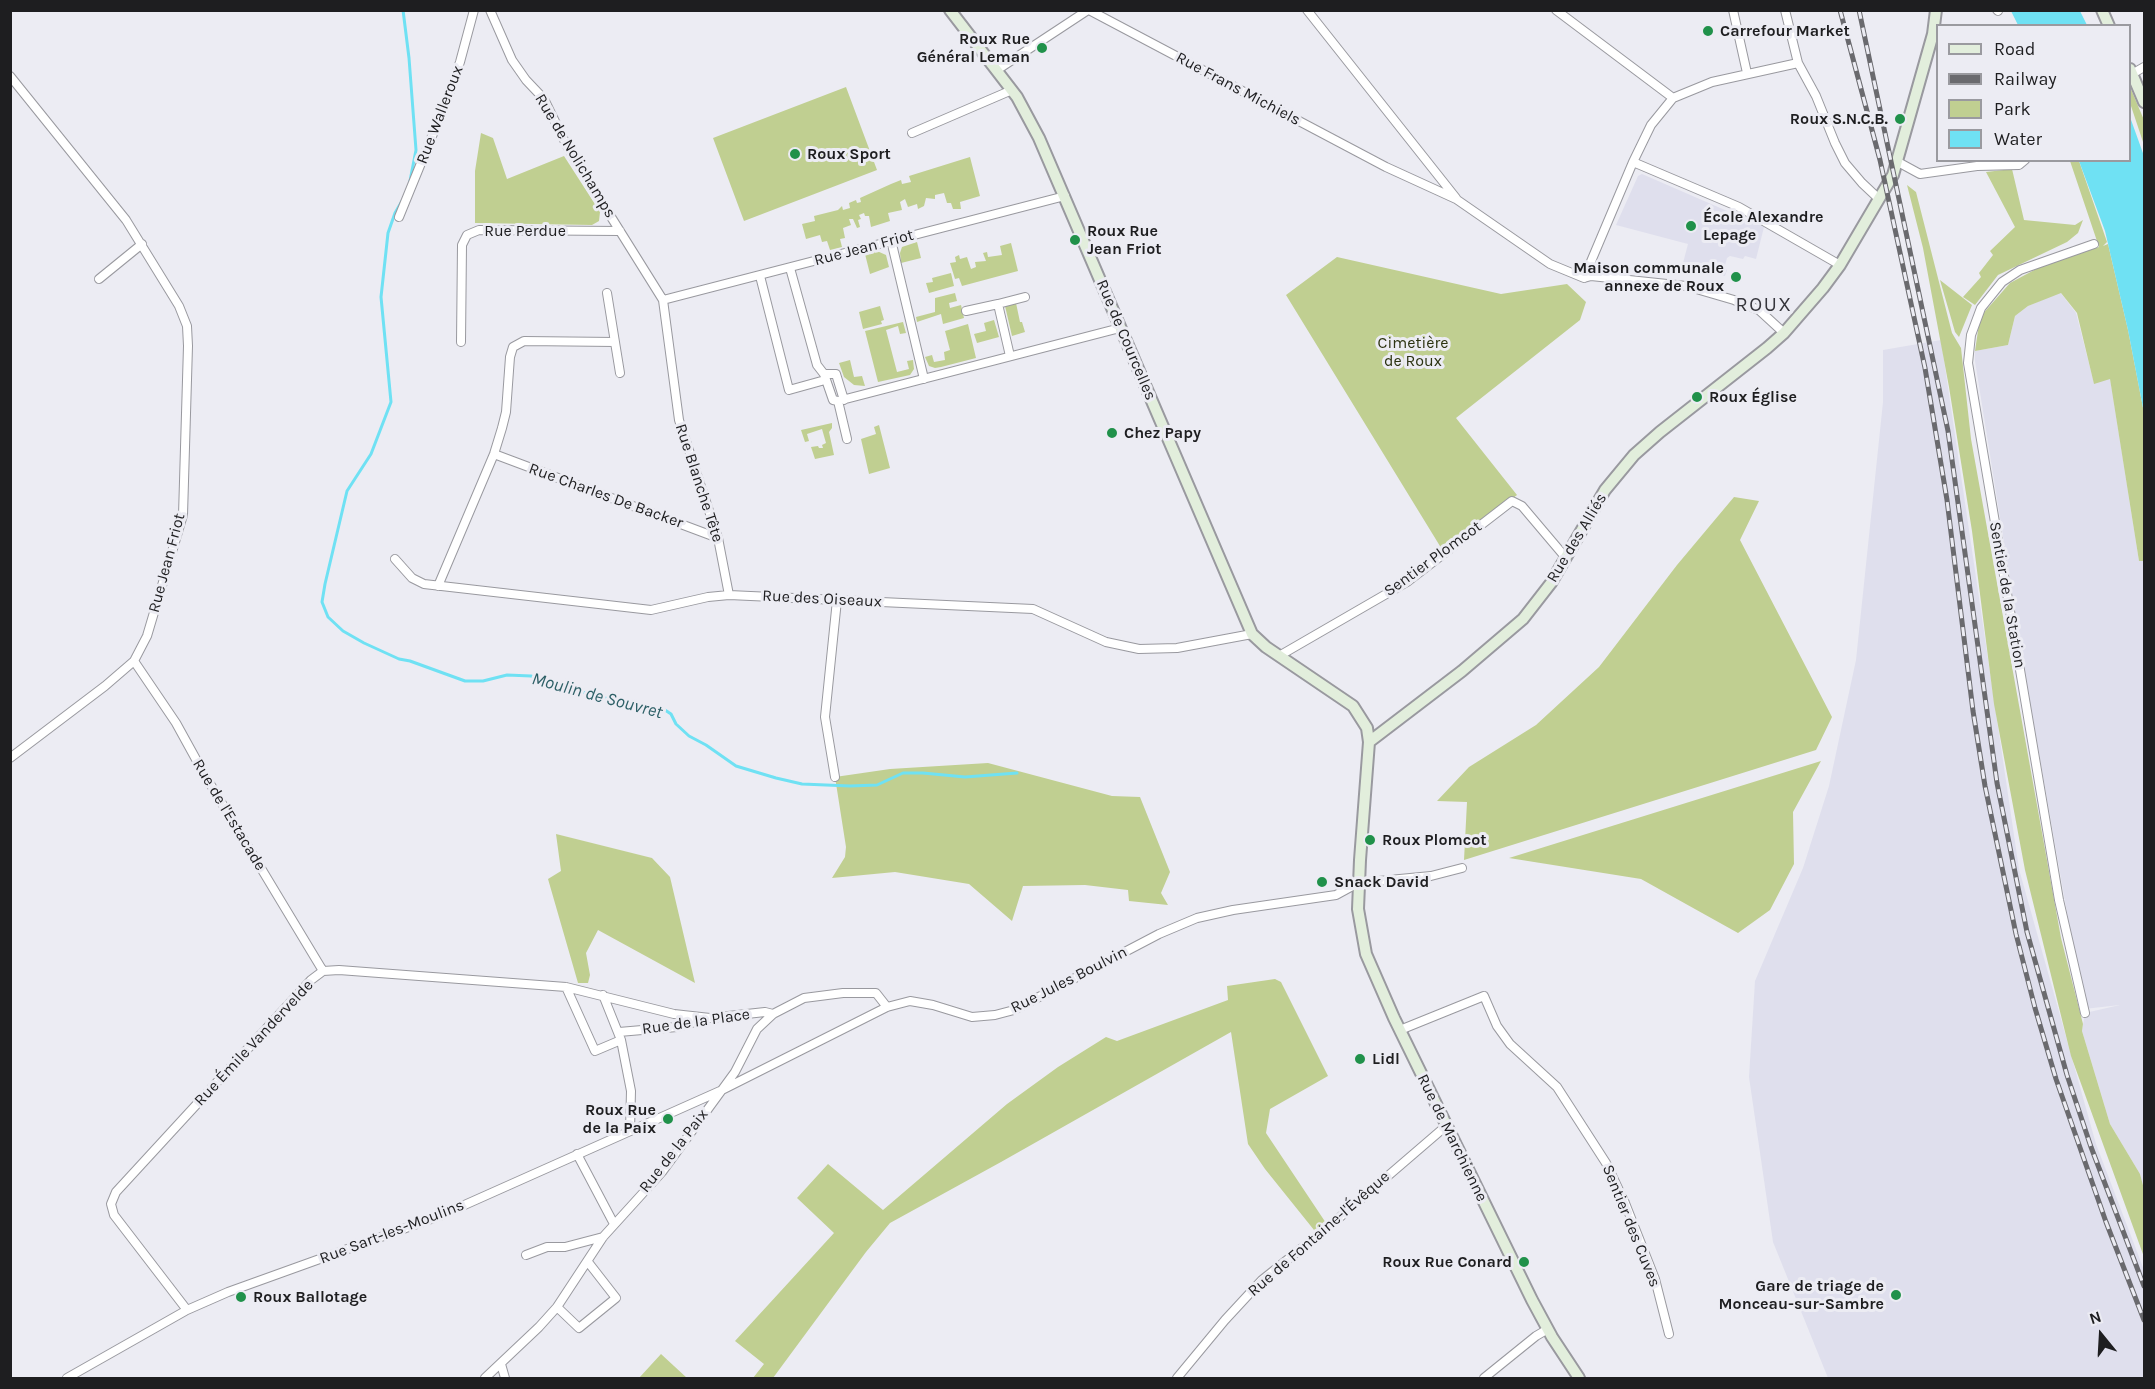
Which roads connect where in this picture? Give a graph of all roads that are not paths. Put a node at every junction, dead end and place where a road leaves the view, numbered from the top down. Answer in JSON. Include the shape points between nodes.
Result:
{"nodes":[{"id":1,"x":474,"y":10,"type":"edge"},
{"id":2,"x":490,"y":10,"type":"edge"},
{"id":3,"x":950,"y":10,"type":"edge"},
{"id":4,"x":1089,"y":10,"type":"edge"},
{"id":5,"x":1307,"y":10,"type":"edge"},
{"id":6,"x":1556,"y":10,"type":"edge"},
{"id":7,"x":1733,"y":10,"type":"edge"},
{"id":8,"x":1785,"y":10,"type":"edge"},
{"id":9,"x":1936,"y":10,"type":"edge"},
{"id":10,"x":2102,"y":10,"type":"edge"},
{"id":11,"x":2108,"y":24,"type":"edge"},
{"id":12,"x":1798,"y":63,"type":"junction"},
{"id":13,"x":2145,"y":67,"type":"edge"},
{"id":14,"x":997,"y":70,"type":"junction"},
{"id":15,"x":2131,"y":72,"type":"edge"},
{"id":16,"x":1747,"y":73,"type":"junction"},
{"id":17,"x":10,"y":76,"type":"edge"},
{"id":18,"x":1012,"y":90,"type":"junction"},
{"id":19,"x":1673,"y":98,"type":"junction"},
{"id":20,"x":2145,"y":102,"type":"edge"},
{"id":21,"x":912,"y":133,"type":"dead end"},
{"id":22,"x":1633,"y":162,"type":"junction"},
{"id":23,"x":1898,"y":162,"type":"junction"},
{"id":24,"x":2023,"y":162,"type":"edge"},
{"id":25,"x":1065,"y":196,"type":"junction"},
{"id":26,"x":1456,"y":199,"type":"junction"},
{"id":27,"x":1879,"y":199,"type":"junction"},
{"id":28,"x":399,"y":217,"type":"dead end"},
{"id":29,"x":620,"y":231,"type":"junction"},
{"id":30,"x":891,"y":240,"type":"junction"},
{"id":31,"x":142,"y":244,"type":"junction"},
{"id":32,"x":2094,"y":244,"type":"dead end"},
{"id":33,"x":1840,"y":265,"type":"junction"},
{"id":34,"x":790,"y":268,"type":"junction"},
{"id":35,"x":760,"y":276,"type":"junction"},
{"id":36,"x":1584,"y":278,"type":"junction"},
{"id":37,"x":99,"y":279,"type":"dead end"},
{"id":38,"x":607,"y":293,"type":"dead end"},
{"id":39,"x":1025,"y":297,"type":"dead end"},
{"id":40,"x":663,"y":300,"type":"junction"},
{"id":41,"x":998,"y":304,"type":"junction"},
{"id":42,"x":966,"y":311,"type":"dead end"},
{"id":43,"x":1120,"y":328,"type":"junction"},
{"id":44,"x":1784,"y":333,"type":"junction"},
{"id":45,"x":461,"y":342,"type":"dead end"},
{"id":46,"x":615,"y":342,"type":"junction"},
{"id":47,"x":1010,"y":356,"type":"junction"},
{"id":48,"x":620,"y":373,"type":"dead end"},
{"id":49,"x":825,"y":377,"type":"junction"},
{"id":50,"x":924,"y":379,"type":"junction"},
{"id":51,"x":838,"y":400,"type":"junction"},
{"id":52,"x":847,"y":439,"type":"dead end"},
{"id":53,"x":494,"y":454,"type":"junction"},
{"id":54,"x":718,"y":538,"type":"junction"},
{"id":55,"x":1566,"y":558,"type":"junction"},
{"id":56,"x":395,"y":559,"type":"dead end"},
{"id":57,"x":438,"y":586,"type":"junction"},
{"id":58,"x":729,"y":595,"type":"junction"},
{"id":59,"x":837,"y":600,"type":"junction"},
{"id":60,"x":1252,"y":634,"type":"junction"},
{"id":61,"x":1279,"y":656,"type":"junction"},
{"id":62,"x":135,"y":661,"type":"junction"},
{"id":63,"x":1369,"y":742,"type":"junction"},
{"id":64,"x":10,"y":758,"type":"edge"},
{"id":65,"x":835,"y":777,"type":"dead end"},
{"id":66,"x":1462,"y":868,"type":"dead end"},
{"id":67,"x":1359,"y":883,"type":"junction"},
{"id":68,"x":323,"y":971,"type":"junction"},
{"id":69,"x":566,"y":987,"type":"junction"},
{"id":70,"x":603,"y":996,"type":"junction"},
{"id":71,"x":887,"y":1007,"type":"junction"},
{"id":72,"x":2085,"y":1013,"type":"dead end"},
{"id":73,"x":774,"y":1014,"type":"junction"},
{"id":74,"x":711,"y":1018,"type":"junction"},
{"id":75,"x":1400,"y":1030,"type":"junction"},
{"id":76,"x":620,"y":1036,"type":"junction"},
{"id":77,"x":720,"y":1091,"type":"junction"},
{"id":78,"x":1446,"y":1126,"type":"junction"},
{"id":79,"x":630,"y":1131,"type":"junction"},
{"id":80,"x":577,"y":1154,"type":"junction"},
{"id":81,"x":615,"y":1224,"type":"junction"},
{"id":82,"x":603,"y":1237,"type":"junction"},
{"id":83,"x":526,"y":1255,"type":"dead end"},
{"id":84,"x":588,"y":1262,"type":"junction"},
{"id":85,"x":557,"y":1307,"type":"junction"},
{"id":86,"x":187,"y":1310,"type":"junction"},
{"id":87,"x":1548,"y":1329,"type":"junction"},
{"id":88,"x":1669,"y":1334,"type":"dead end"},
{"id":89,"x":501,"y":1364,"type":"junction"},
{"id":90,"x":67,"y":1378,"type":"edge"},
{"id":91,"x":485,"y":1378,"type":"edge"},
{"id":92,"x":505,"y":1378,"type":"edge"},
{"id":93,"x":1177,"y":1378,"type":"edge"},
{"id":94,"x":1484,"y":1378,"type":"edge"},
{"id":95,"x":1578,"y":1378,"type":"edge"}],
"edges":[{"from":1,"to":28,"type":"street","name":"Rue Walleroux","via":[[451,88]]},
{"from":2,"to":29,"type":"street","name":"Rue de Nolichamps","via":[[512,60],[544,99],[568,147]]},
{"from":3,"to":14,"type":"main road","name":"Rue de Courcelles"},
{"from":4,"to":14,"type":"street"},
{"from":4,"to":26,"type":"street","name":"Rue Frans Michiels","via":[[1386,167]]},
{"from":5,"to":26,"type":"street"},
{"from":6,"to":19,"type":"street"},
{"from":7,"to":16,"type":"street"},
{"from":8,"to":12,"type":"street"},
{"from":9,"to":23,"type":"main road","name":"Rue des Alliés"},
{"from":10,"to":11,"type":"main road"},
{"from":12,"to":16,"type":"street"},
{"from":12,"to":27,"type":"street","via":[[1845,163]]},
{"from":13,"to":15,"type":"street"},
{"from":14,"to":18,"type":"main road","name":"Rue de Courcelles"},
{"from":15,"to":20,"type":"main road"},
{"from":16,"to":19,"type":"street"},
{"from":17,"to":31,"type":"street","name":"Rue Jean Friot"},
{"from":18,"to":21,"type":"street"},
{"from":18,"to":25,"type":"main road","name":"Rue de Courcelles"},
{"from":19,"to":22,"type":"street","via":[[1652,125]]},
{"from":22,"to":33,"type":"street","via":[[1739,207]]},
{"from":22,"to":36,"type":"street"},
{"from":23,"to":24,"type":"street","via":[[1920,174]]},
{"from":23,"to":27,"type":"main road","name":"Rue des Alliés"},
{"from":25,"to":30,"type":"street","name":"Rue Jean Friot"},
{"from":25,"to":43,"type":"main road","name":"Rue de Courcelles"},
{"from":26,"to":36,"type":"street","via":[[1550,264]]},
{"from":27,"to":33,"type":"main road","name":"Rue des Alliés"},
{"from":29,"to":40,"type":"street","name":"Rue de Nolichamps"},
{"from":29,"to":45,"type":"street","name":"Rue Perdue","via":[[479,230],[467,235],[462,245]]},
{"from":30,"to":34,"type":"street","name":"Rue Jean Friot"},
{"from":30,"to":50,"type":"street"},
{"from":31,"to":37,"type":"street"},
{"from":31,"to":62,"type":"street","name":"Rue Jean Friot","via":[[179,306],[189,346],[183,515],[147,636]]},
{"from":32,"to":72,"type":"street","name":"Sentier de la Station","via":[[2020,270],[2002,282],[1981,308],[1971,335],[1968,363],[2059,900]]},
{"from":33,"to":44,"type":"main road","name":"Rue des Alliés"},
{"from":34,"to":35,"type":"street","name":"Rue Jean Friot"},
{"from":34,"to":49,"type":"street","via":[[817,365]]},
{"from":35,"to":40,"type":"street","name":"Rue Jean Friot"},
{"from":35,"to":49,"type":"street","via":[[789,390]]},
{"from":36,"to":44,"type":"street","via":[[1686,286],[1759,310]]},
{"from":38,"to":46,"type":"street"},
{"from":39,"to":41,"type":"street"},
{"from":40,"to":54,"type":"street","name":"Rue Blanche Tête","via":[[679,420]]},
{"from":41,"to":42,"type":"street"},
{"from":41,"to":47,"type":"street"},
{"from":43,"to":47,"type":"street"},
{"from":43,"to":60,"type":"main road","name":"Rue de Courcelles"},
{"from":44,"to":55,"type":"main road","name":"Rue des Alliés","via":[[1634,455],[1605,490]]},
{"from":46,"to":48,"type":"street"},
{"from":46,"to":53,"type":"street","via":[[524,341],[513,347],[506,412]]},
{"from":47,"to":50,"type":"street"},
{"from":49,"to":51,"type":"street"},
{"from":49,"to":51,"type":"street","via":[[836,374]]},
{"from":50,"to":51,"type":"street"},
{"from":51,"to":52,"type":"street"},
{"from":53,"to":54,"type":"street","name":"Rue Charles De Backer"},
{"from":53,"to":57,"type":"street"},
{"from":54,"to":58,"type":"street","name":"Rue Blanche Tête"},
{"from":55,"to":61,"type":"street","name":"Sentier Plomcot","via":[[1522,507],[1512,501],[1407,582]]},
{"from":55,"to":63,"type":"main road","name":"Rue des Alliés","via":[[1532,609],[1510,632]]},
{"from":56,"to":57,"type":"street","name":"Rue des Oiseaux","via":[[412,578]]},
{"from":57,"to":58,"type":"street","name":"Rue des Oiseaux","via":[[651,610]]},
{"from":58,"to":59,"type":"street","name":"Rue des Oiseaux"},
{"from":59,"to":60,"type":"street","name":"Rue des Oiseaux","via":[[1033,609],[1106,642],[1139,649],[1177,648]]},
{"from":59,"to":65,"type":"street","via":[[825,717]]},
{"from":60,"to":61,"type":"main road","name":"Rue de Courcelles"},
{"from":61,"to":63,"type":"main road","name":"Rue de Courcelles","via":[[1353,706],[1367,728]]},
{"from":62,"to":64,"type":"street","name":"Rue Jean Friot"},
{"from":62,"to":68,"type":"street","name":"Rue de l'Estacade"},
{"from":63,"to":67,"type":"main road","name":"Rue de Marchienne"},
{"from":66,"to":67,"type":"street","via":[[1431,876]]},
{"from":67,"to":71,"type":"street","name":"Rue Jules Boulvin","via":[[1336,895],[1197,918],[995,1016],[972,1017],[910,1001]]},
{"from":67,"to":75,"type":"main road","name":"Rue de Marchienne","via":[[1358,909],[1366,954]]},
{"from":68,"to":69,"type":"street","name":"Rue Émile Vandervelde"},
{"from":68,"to":86,"type":"street","name":"Rue Émile Vandervelde","via":[[116,1192],[111,1204],[114,1215]]},
{"from":69,"to":70,"type":"street","name":"Rue Émile Vandervelde"},
{"from":69,"to":76,"type":"street","name":"Rue de la Place","via":[[596,1051]]},
{"from":70,"to":74,"type":"street","name":"Rue Émile Vandervelde","via":[[674,1014]]},
{"from":70,"to":76,"type":"street"},
{"from":71,"to":73,"type":"street","via":[[876,993],[843,993],[804,998]]},
{"from":71,"to":77,"type":"street","name":"Rue Jules Boulvin"},
{"from":73,"to":74,"type":"street","name":"Rue de la Place"},
{"from":73,"to":77,"type":"street","name":"Rue de la Paix","via":[[757,1029],[735,1072]]},
{"from":74,"to":76,"type":"street","name":"Rue de la Place","via":[[677,1028]]},
{"from":75,"to":78,"type":"main road","name":"Rue de Marchienne"},
{"from":75,"to":88,"type":"street","name":"Sentier des Cuves","via":[[1484,996],[1510,1044],[1557,1087],[1606,1163],[1655,1278]]},
{"from":76,"to":79,"type":"street","via":[[631,1091]]},
{"from":77,"to":79,"type":"street","name":"Rue Sart-les-Moulins"},
{"from":77,"to":81,"type":"street","name":"Rue de la Paix","via":[[662,1172]]},
{"from":78,"to":87,"type":"main road","name":"Rue de Marchienne"},
{"from":78,"to":93,"type":"street","name":"Rue de Fontaine-l'Évêque","via":[[1262,1280]]},
{"from":79,"to":80,"type":"street","name":"Rue Sart-les-Moulins"},
{"from":80,"to":81,"type":"street"},
{"from":80,"to":86,"type":"street","name":"Rue Sart-les-Moulins","via":[[442,1215]]},
{"from":81,"to":82,"type":"street","name":"Rue de la Paix"},
{"from":82,"to":83,"type":"street","via":[[565,1247],[547,1247]]},
{"from":82,"to":84,"type":"street","name":"Rue de la Paix"},
{"from":84,"to":85,"type":"street","name":"Rue de la Paix"},
{"from":84,"to":85,"type":"street","via":[[616,1298],[579,1328]]},
{"from":85,"to":89,"type":"street","name":"Rue de la Paix"},
{"from":86,"to":90,"type":"street","name":"Rue Sart-les-Moulins"},
{"from":87,"to":94,"type":"street"},
{"from":87,"to":95,"type":"main road","name":"Rue de Marchienne"},
{"from":89,"to":91,"type":"street","name":"Rue de la Paix"},
{"from":89,"to":92,"type":"street"}]}
